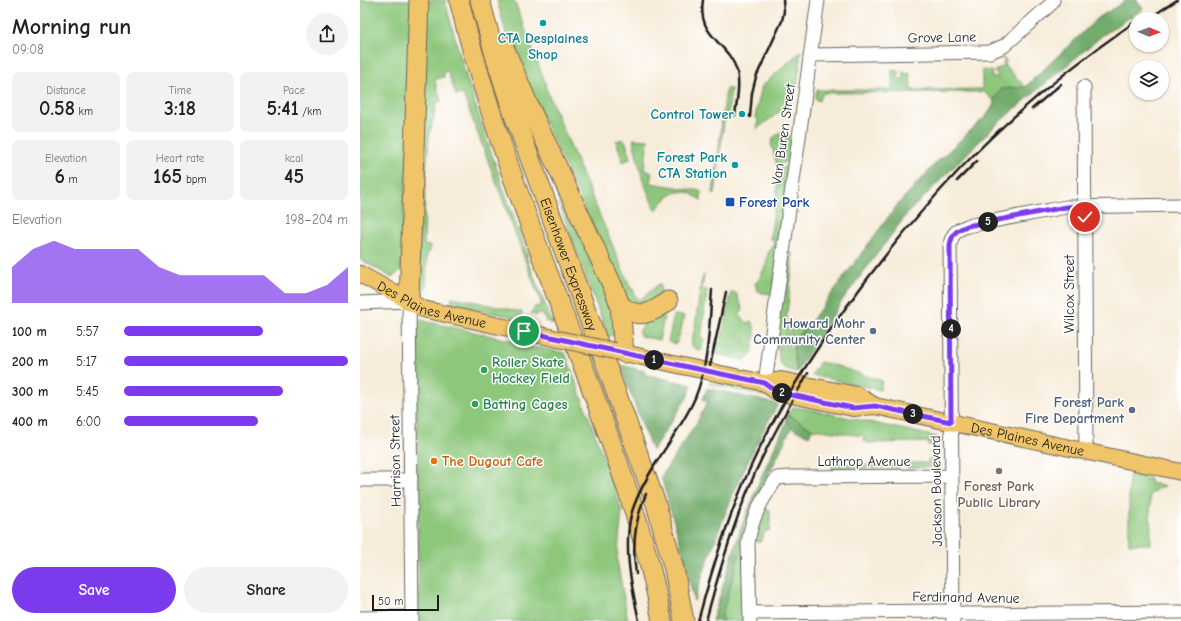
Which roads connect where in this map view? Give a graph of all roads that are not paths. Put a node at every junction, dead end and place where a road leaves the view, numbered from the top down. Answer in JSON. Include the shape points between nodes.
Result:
{"nodes":[{"id":1,"x":419,"y":0,"type":"edge"},
{"id":2,"x":459,"y":0,"type":"edge"},
{"id":3,"x":818,"y":0,"type":"edge"},
{"id":4,"x":1053,"y":0,"type":"edge"},
{"id":5,"x":481,"y":4,"type":"edge"},
{"id":6,"x":811,"y":55,"type":"junction"},
{"id":7,"x":1084,"y":87,"type":"dead end"},
{"id":8,"x":1181,"y":205,"type":"edge"},
{"id":9,"x":1085,"y":206,"type":"junction"},
{"id":10,"x":360,"y":274,"type":"edge"},
{"id":11,"x":409,"y":301,"type":"junction"},
{"id":12,"x":668,"y":301,"type":"dead end"},
{"id":13,"x":360,"y":303,"type":"edge"},
{"id":14,"x":620,"y":305,"type":"junction"},
{"id":15,"x":619,"y":352,"type":"junction"},
{"id":16,"x":765,"y":383,"type":"junction"},
{"id":17,"x":951,"y":422,"type":"junction"},
{"id":18,"x":1086,"y":452,"type":"junction"},
{"id":19,"x":1181,"y":472,"type":"edge"},
{"id":20,"x":952,"y":476,"type":"junction"},
{"id":21,"x":360,"y":480,"type":"edge"},
{"id":22,"x":411,"y":480,"type":"junction"},
{"id":23,"x":1181,"y":612,"type":"edge"},
{"id":24,"x":750,"y":617,"type":"edge"},
{"id":25,"x":953,"y":617,"type":"edge"},
{"id":26,"x":360,"y":618,"type":"edge"},
{"id":27,"x":412,"y":619,"type":"edge"},
{"id":28,"x":662,"y":621,"type":"edge"},
{"id":29,"x":684,"y":621,"type":"edge"}],
"edges":[{"from":1,"to":11,"type":"highway"},
{"from":2,"to":28,"type":"highway","name":"Eisenhower Expressway","via":[[471,49],[505,158],[626,483]]},
{"from":3,"to":6,"type":"street","name":"Van Buren Street"},
{"from":4,"to":6,"type":"street","name":"Grove Lane","via":[[1004,46],[990,52]]},
{"from":5,"to":14,"type":"highway","via":[[503,45]]},
{"from":5,"to":29,"type":"highway","name":"Eisenhower Expressway","via":[[514,115],[656,504],[674,569]]},
{"from":6,"to":16,"type":"street","name":"Van Buren Street"},
{"from":7,"to":9,"type":"street","name":"Wilcox Street"},
{"from":8,"to":9,"type":"street","name":"Jackson Boulevard"},
{"from":9,"to":17,"type":"street","name":"Jackson Boulevard","via":[[1066,207],[967,226],[954,233],[950,245]]},
{"from":9,"to":18,"type":"street","name":"Wilcox Street"},
{"from":10,"to":11,"type":"main road","name":"Des Plaines Avenue"},
{"from":11,"to":13,"type":"street"},
{"from":11,"to":15,"type":"main road","name":"Des Plaines Avenue","bridge":true,"via":[[423,309]]},
{"from":11,"to":22,"type":"street","name":"Harrison Street"},
{"from":12,"to":14,"type":"highway","via":[[658,309],[645,314],[636,314]]},
{"from":14,"to":15,"type":"highway"},
{"from":15,"to":16,"type":"main road","name":"Des Plaines Avenue"},
{"from":16,"to":17,"type":"main road","name":"Des Plaines Avenue","via":[[777,392],[823,402],[853,408],[875,406]]},
{"from":17,"to":18,"type":"main road","name":"Des Plaines Avenue"},
{"from":17,"to":20,"type":"street","name":"Jackson Boulevard"},
{"from":18,"to":19,"type":"main road","name":"Des Plaines Avenue"},
{"from":20,"to":24,"type":"street","name":"Lathrop Avenue","via":[[777,478],[756,512],[749,533]]},
{"from":20,"to":25,"type":"street","name":"Jackson Boulevard"},
{"from":21,"to":22,"type":"street"},
{"from":22,"to":27,"type":"street","name":"Harrison Street"},
{"from":23,"to":25,"type":"street","name":"Ferdinand Avenue","via":[[967,614]]},
{"from":24,"to":25,"type":"street","name":"Ferdinand Avenue","via":[[942,611]]},
{"from":26,"to":27,"type":"street"}]}
